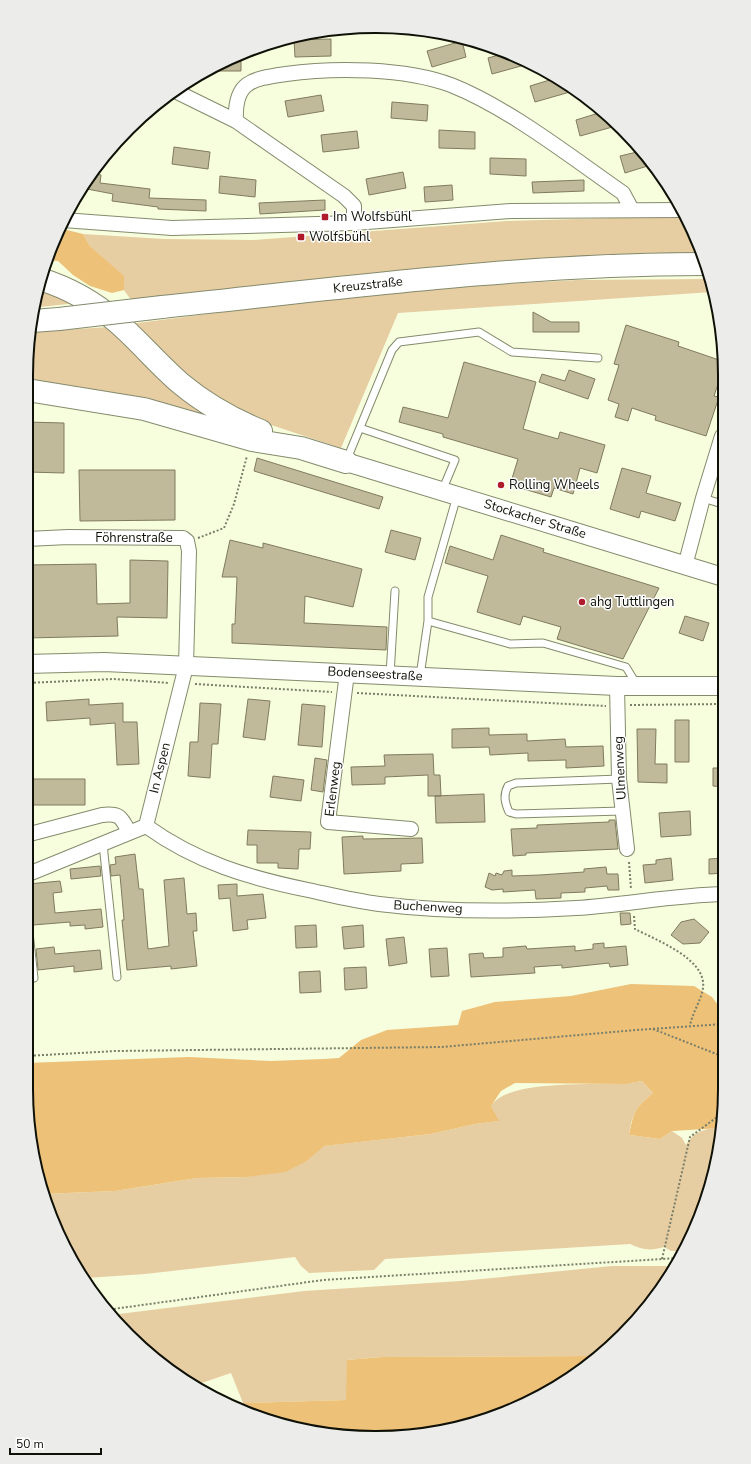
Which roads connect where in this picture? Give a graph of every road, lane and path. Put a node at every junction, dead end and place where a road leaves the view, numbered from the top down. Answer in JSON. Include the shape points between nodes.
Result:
{"nodes":[{"id":1,"x":181,"y":94,"type":"edge"},
{"id":2,"x":236,"y":121,"type":"junction"},
{"id":3,"x":632,"y":210,"type":"junction"},
{"id":4,"x":675,"y":210,"type":"edge"},
{"id":5,"x":70,"y":221,"type":"edge"},
{"id":6,"x":354,"y":223,"type":"junction"},
{"id":7,"x":700,"y":264,"type":"edge"},
{"id":8,"x":47,"y":281,"type":"edge"},
{"id":9,"x":38,"y":321,"type":"edge"},
{"id":10,"x":598,"y":358,"type":"dead end"},
{"id":11,"x":33,"y":391,"type":"edge"},
{"id":12,"x":360,"y":428,"type":"junction"},
{"id":13,"x":252,"y":440,"type":"junction"},
{"id":14,"x":300,"y":448,"type":"junction"},
{"id":15,"x":718,"y":449,"type":"edge"},
{"id":16,"x":346,"y":462,"type":"junction"},
{"id":17,"x":450,"y":493,"type":"junction"},
{"id":18,"x":703,"y":498,"type":"junction"},
{"id":19,"x":718,"y":503,"type":"edge"},
{"id":20,"x":33,"y":539,"type":"edge"},
{"id":21,"x":187,"y":542,"type":"junction"},
{"id":22,"x":685,"y":566,"type":"junction"},
{"id":23,"x":718,"y":576,"type":"edge"},
{"id":24,"x":394,"y":591,"type":"dead end"},
{"id":25,"x":428,"y":621,"type":"junction"},
{"id":26,"x":33,"y":664,"type":"edge"},
{"id":27,"x":186,"y":666,"type":"junction"},
{"id":28,"x":347,"y":673,"type":"junction"},
{"id":29,"x":390,"y":675,"type":"junction"},
{"id":30,"x":420,"y":676,"type":"junction"},
{"id":31,"x":33,"y":682,"type":"edge"},
{"id":32,"x":182,"y":683,"type":"junction"},
{"id":33,"x":617,"y":686,"type":"junction"},
{"id":34,"x":718,"y":686,"type":"edge"},
{"id":35,"x":638,"y":687,"type":"junction"},
{"id":36,"x":344,"y":692,"type":"junction"},
{"id":37,"x":718,"y":704,"type":"edge"},
{"id":38,"x":617,"y":706,"type":"junction"},
{"id":39,"x":619,"y":779,"type":"junction"},
{"id":40,"x":622,"y":811,"type":"junction"},
{"id":41,"x":146,"y":826,"type":"junction"},
{"id":42,"x":411,"y":829,"type":"dead end"},
{"id":43,"x":129,"y":832,"type":"junction"},
{"id":44,"x":33,"y":833,"type":"edge"},
{"id":45,"x":104,"y":844,"type":"junction"},
{"id":46,"x":627,"y":849,"type":"joint"},
{"id":47,"x":33,"y":872,"type":"edge"},
{"id":48,"x":718,"y":894,"type":"edge"},
{"id":49,"x":633,"y":902,"type":"junction"},
{"id":50,"x":33,"y":969,"type":"edge"},
{"id":51,"x":117,"y":977,"type":"dead end"},
{"id":52,"x":34,"y":978,"type":"dead end"},
{"id":53,"x":718,"y":1024,"type":"edge"},
{"id":54,"x":690,"y":1026,"type":"junction"},
{"id":55,"x":651,"y":1029,"type":"junction"},
{"id":56,"x":718,"y":1055,"type":"edge"},
{"id":57,"x":33,"y":1056,"type":"edge"},
{"id":58,"x":716,"y":1118,"type":"edge"},
{"id":59,"x":673,"y":1258,"type":"edge"},
{"id":60,"x":662,"y":1259,"type":"junction"},
{"id":61,"x":114,"y":1309,"type":"edge"}],
"edges":[{"from":1,"to":2,"type":"street"},
{"from":2,"to":3,"type":"street","via":[[237,96],[245,86],[257,79],[302,72],[347,71],[418,77],[451,85],[514,118],[623,193]]},
{"from":2,"to":6,"type":"street","via":[[344,196],[354,206]]},
{"from":3,"to":4,"type":"street"},
{"from":3,"to":6,"type":"street","via":[[511,211]]},
{"from":5,"to":6,"type":"street","via":[[172,228]]},
{"from":7,"to":9,"type":"main road","name":"Kreuzstraße","bridge":true,"via":[[584,267],[469,274]]},
{"from":8,"to":14,"type":"main road","via":[[85,298],[117,322],[181,383],[208,403],[241,423]]},
{"from":10,"to":12,"type":"lane","via":[[512,352],[479,332],[399,342],[392,350]]},
{"from":11,"to":13,"type":"main road","via":[[144,409]]},
{"from":12,"to":16,"type":"lane"},
{"from":12,"to":17,"type":"lane","via":[[455,460]]},
{"from":13,"to":14,"type":"main road"},
{"from":13,"to":21,"type":"path","via":[[234,504],[224,528]]},
{"from":14,"to":16,"type":"main road"},
{"from":15,"to":18,"type":"street"},
{"from":16,"to":17,"type":"street","name":"Stockacher Straße"},
{"from":17,"to":22,"type":"street","name":"Stockacher Straße"},
{"from":17,"to":25,"type":"lane","via":[[428,597]]},
{"from":18,"to":19,"type":"lane"},
{"from":18,"to":22,"type":"street"},
{"from":20,"to":21,"type":"street","name":"Föhrenstraße","via":[[183,538]]},
{"from":21,"to":27,"type":"street","name":"Föhrenstraße","via":[[189,551]]},
{"from":22,"to":23,"type":"street","name":"Stockacher Straße"},
{"from":24,"to":29,"type":"lane"},
{"from":25,"to":30,"type":"lane"},
{"from":25,"to":35,"type":"lane","via":[[510,644],[543,643],[626,667]]},
{"from":26,"to":27,"type":"street","name":"Bodenseestraße","via":[[104,662]]},
{"from":27,"to":28,"type":"street","name":"Bodenseestraße"},
{"from":27,"to":32,"type":"street","name":"In Aspen"},
{"from":28,"to":29,"type":"street","name":"Bodenseestraße"},
{"from":28,"to":36,"type":"street","name":"Erlenweg"},
{"from":29,"to":30,"type":"street","name":"Bodenseestraße"},
{"from":30,"to":33,"type":"street","name":"Bodenseestraße"},
{"from":31,"to":32,"type":"path","via":[[114,679]]},
{"from":32,"to":36,"type":"path"},
{"from":32,"to":41,"type":"street","name":"In Aspen"},
{"from":33,"to":35,"type":"street","name":"Bodenseestraße"},
{"from":33,"to":38,"type":"street","name":"Ulmenweg"},
{"from":34,"to":35,"type":"street","name":"Bodenseestraße"},
{"from":36,"to":38,"type":"path"},
{"from":36,"to":42,"type":"street","name":"Erlenweg","via":[[328,822]]},
{"from":37,"to":38,"type":"path"},
{"from":38,"to":39,"type":"street","name":"Ulmenweg"},
{"from":39,"to":40,"type":"street","name":"Ulmenweg"},
{"from":39,"to":40,"type":"lane","via":[[516,783],[508,786],[505,803],[508,812],[516,814]]},
{"from":40,"to":46,"type":"street","name":"Ulmenweg"},
{"from":41,"to":43,"type":"street"},
{"from":41,"to":49,"type":"street","name":"Buchenweg","via":[[167,841],[218,866],[277,884],[380,904],[524,910]]},
{"from":43,"to":44,"type":"street","via":[[121,818],[114,814]]},
{"from":43,"to":45,"type":"street"},
{"from":45,"to":47,"type":"street"},
{"from":45,"to":51,"type":"lane"},
{"from":46,"to":49,"type":"path"},
{"from":48,"to":49,"type":"street","name":"Buchenweg"},
{"from":49,"to":54,"type":"path","via":[[635,929],[690,959],[703,979],[703,989]]},
{"from":50,"to":52,"type":"lane"},
{"from":53,"to":54,"type":"path"},
{"from":54,"to":55,"type":"path"},
{"from":55,"to":56,"type":"path"},
{"from":55,"to":57,"type":"path","via":[[442,1047],[116,1050]]},
{"from":58,"to":60,"type":"path","via":[[690,1137]]},
{"from":59,"to":60,"type":"path"},
{"from":60,"to":61,"type":"path","via":[[323,1280]]}]}
